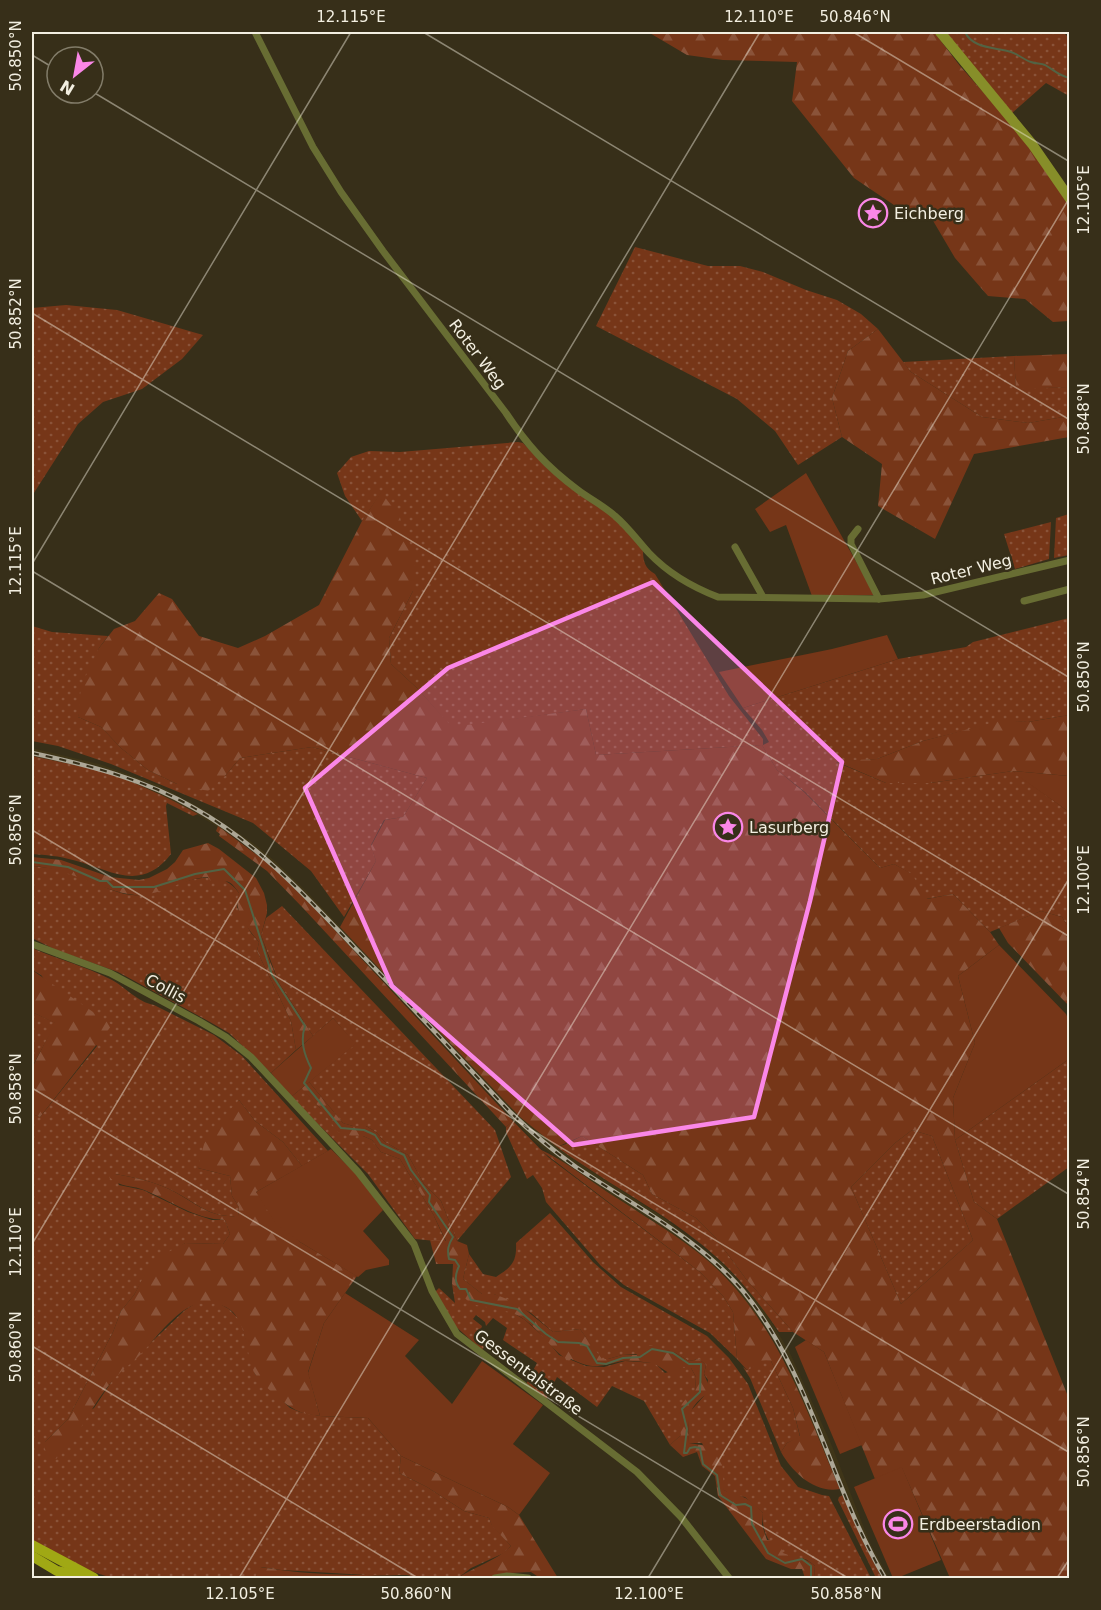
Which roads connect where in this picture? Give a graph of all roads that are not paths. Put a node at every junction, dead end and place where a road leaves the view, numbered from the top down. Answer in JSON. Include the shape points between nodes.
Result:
{"nodes":[{"id":1,"x":255,"y":32,"type":"edge"},
{"id":2,"x":940,"y":32,"type":"edge"},
{"id":3,"x":1070,"y":200,"type":"edge"},
{"id":4,"x":858,"y":529,"type":"dead end"},
{"id":5,"x":735,"y":547,"type":"dead end"},
{"id":6,"x":1070,"y":560,"type":"edge"},
{"id":7,"x":1070,"y":589,"type":"edge"},
{"id":8,"x":763,"y":597,"type":"junction"},
{"id":9,"x":879,"y":599,"type":"junction"},
{"id":10,"x":1024,"y":601,"type":"dead end"},
{"id":11,"x":32,"y":944,"type":"edge"},
{"id":12,"x":274,"y":1080,"type":"joint"},
{"id":13,"x":32,"y":1545,"type":"edge"},
{"id":14,"x":32,"y":1556,"type":"edge"},
{"id":15,"x":94,"y":1578,"type":"edge"},
{"id":16,"x":495,"y":1578,"type":"edge"},
{"id":17,"x":528,"y":1578,"type":"edge"},
{"id":18,"x":729,"y":1578,"type":"edge"}],
"edges":[{"from":1,"to":8,"type":"street","name":"Roter Weg","via":[[313,147],[341,192],[540,459],[615,515],[660,564],[696,588],[718,597]]},
{"from":2,"to":3,"type":"main road","via":[[1032,144]]},
{"from":4,"to":9,"type":"street","via":[[851,544]]},
{"from":5,"to":8,"type":"street"},
{"from":6,"to":9,"type":"street","name":"Roter Weg","via":[[923,595]]},
{"from":7,"to":10,"type":"street"},
{"from":8,"to":9,"type":"street","name":"Roter Weg"},
{"from":11,"to":12,"type":"street","name":"Collis","via":[[110,973],[199,1021],[234,1043]]},
{"from":12,"to":18,"type":"street","name":"Gessentalstraße","via":[[358,1172],[414,1244],[432,1291],[457,1334],[638,1472],[681,1517]]},
{"from":13,"to":15,"type":"main road"},
{"from":14,"to":15,"type":"main road","via":[[57,1571]]},
{"from":16,"to":17,"type":"street"}]}
